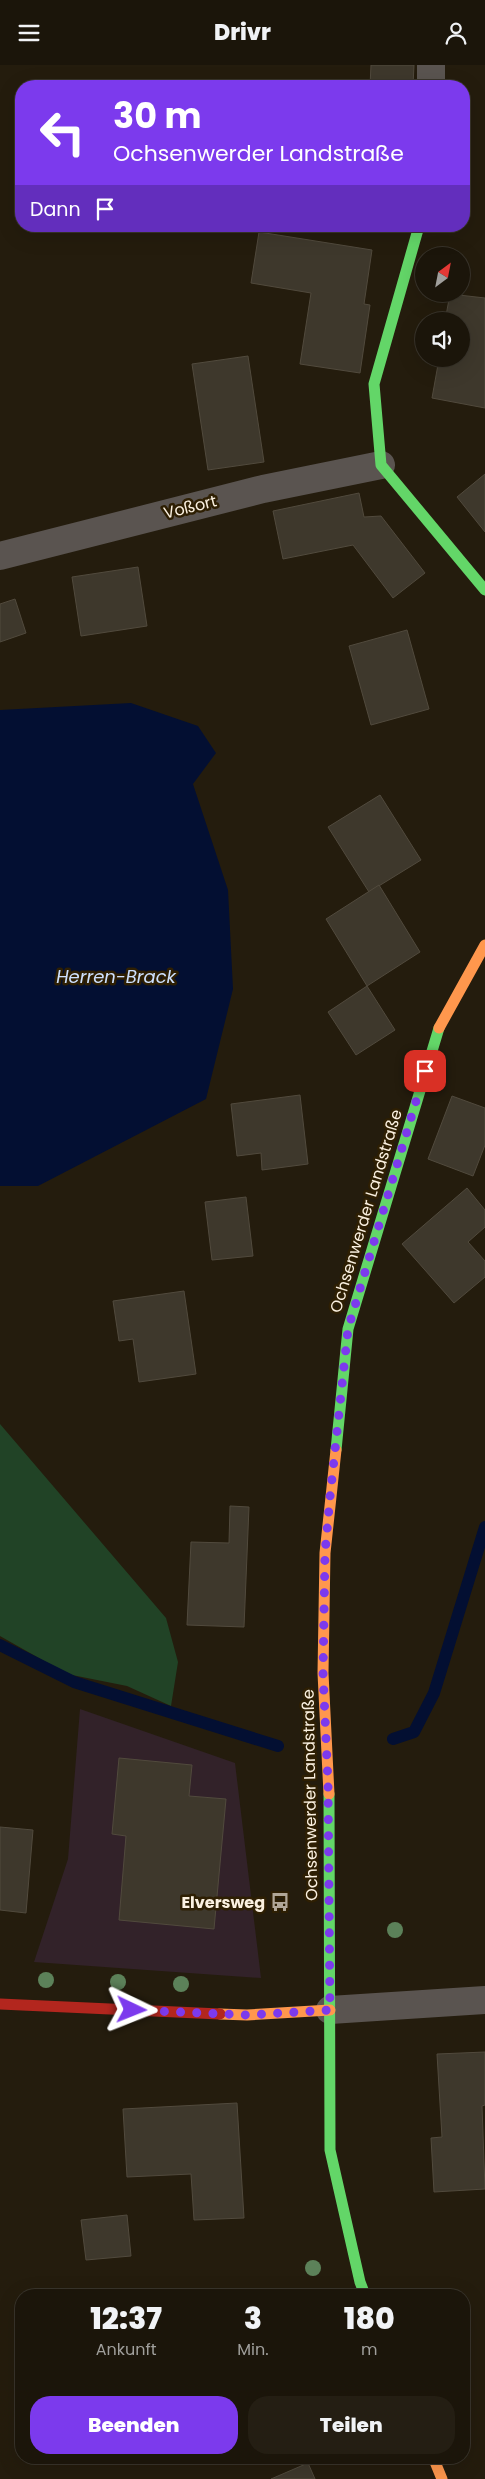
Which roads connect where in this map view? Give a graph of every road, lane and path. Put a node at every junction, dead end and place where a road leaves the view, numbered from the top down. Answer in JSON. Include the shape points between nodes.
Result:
{"nodes":[{"id":1,"x":431,"y":65,"type":"edge"},
{"id":2,"x":432,"y":80,"type":"edge"},
{"id":3,"x":417,"y":232,"type":"edge"},
{"id":4,"x":381,"y":465,"type":"junction"},
{"id":5,"x":0,"y":556,"type":"edge"},
{"id":6,"x":485,"y":590,"type":"edge"},
{"id":7,"x":485,"y":945,"type":"edge"},
{"id":8,"x":485,"y":2000,"type":"edge"},
{"id":9,"x":0,"y":2005,"type":"edge"},
{"id":10,"x":330,"y":2010,"type":"junction"},
{"id":11,"x":363,"y":2289,"type":"edge"},
{"id":12,"x":436,"y":2464,"type":"edge"},
{"id":13,"x":442,"y":2479,"type":"edge"}],
"edges":[{"from":1,"to":2,"type":"street"},
{"from":3,"to":4,"type":"street","via":[[374,384]]},
{"from":4,"to":5,"type":"street","name":"Voßort","via":[[262,489]]},
{"from":4,"to":6,"type":"street"},
{"from":7,"to":10,"type":"street","name":"Ochsenwerder Landstraße","via":[[436,1034],[348,1329],[325,1553],[323,1673],[328,1783]]},
{"from":8,"to":10,"type":"street"},
{"from":9,"to":10,"type":"street","via":[[248,2015]]},
{"from":10,"to":11,"type":"street","name":"Ochsenwerder Landstraße","via":[[330,2150]]},
{"from":12,"to":13,"type":"street"}]}
